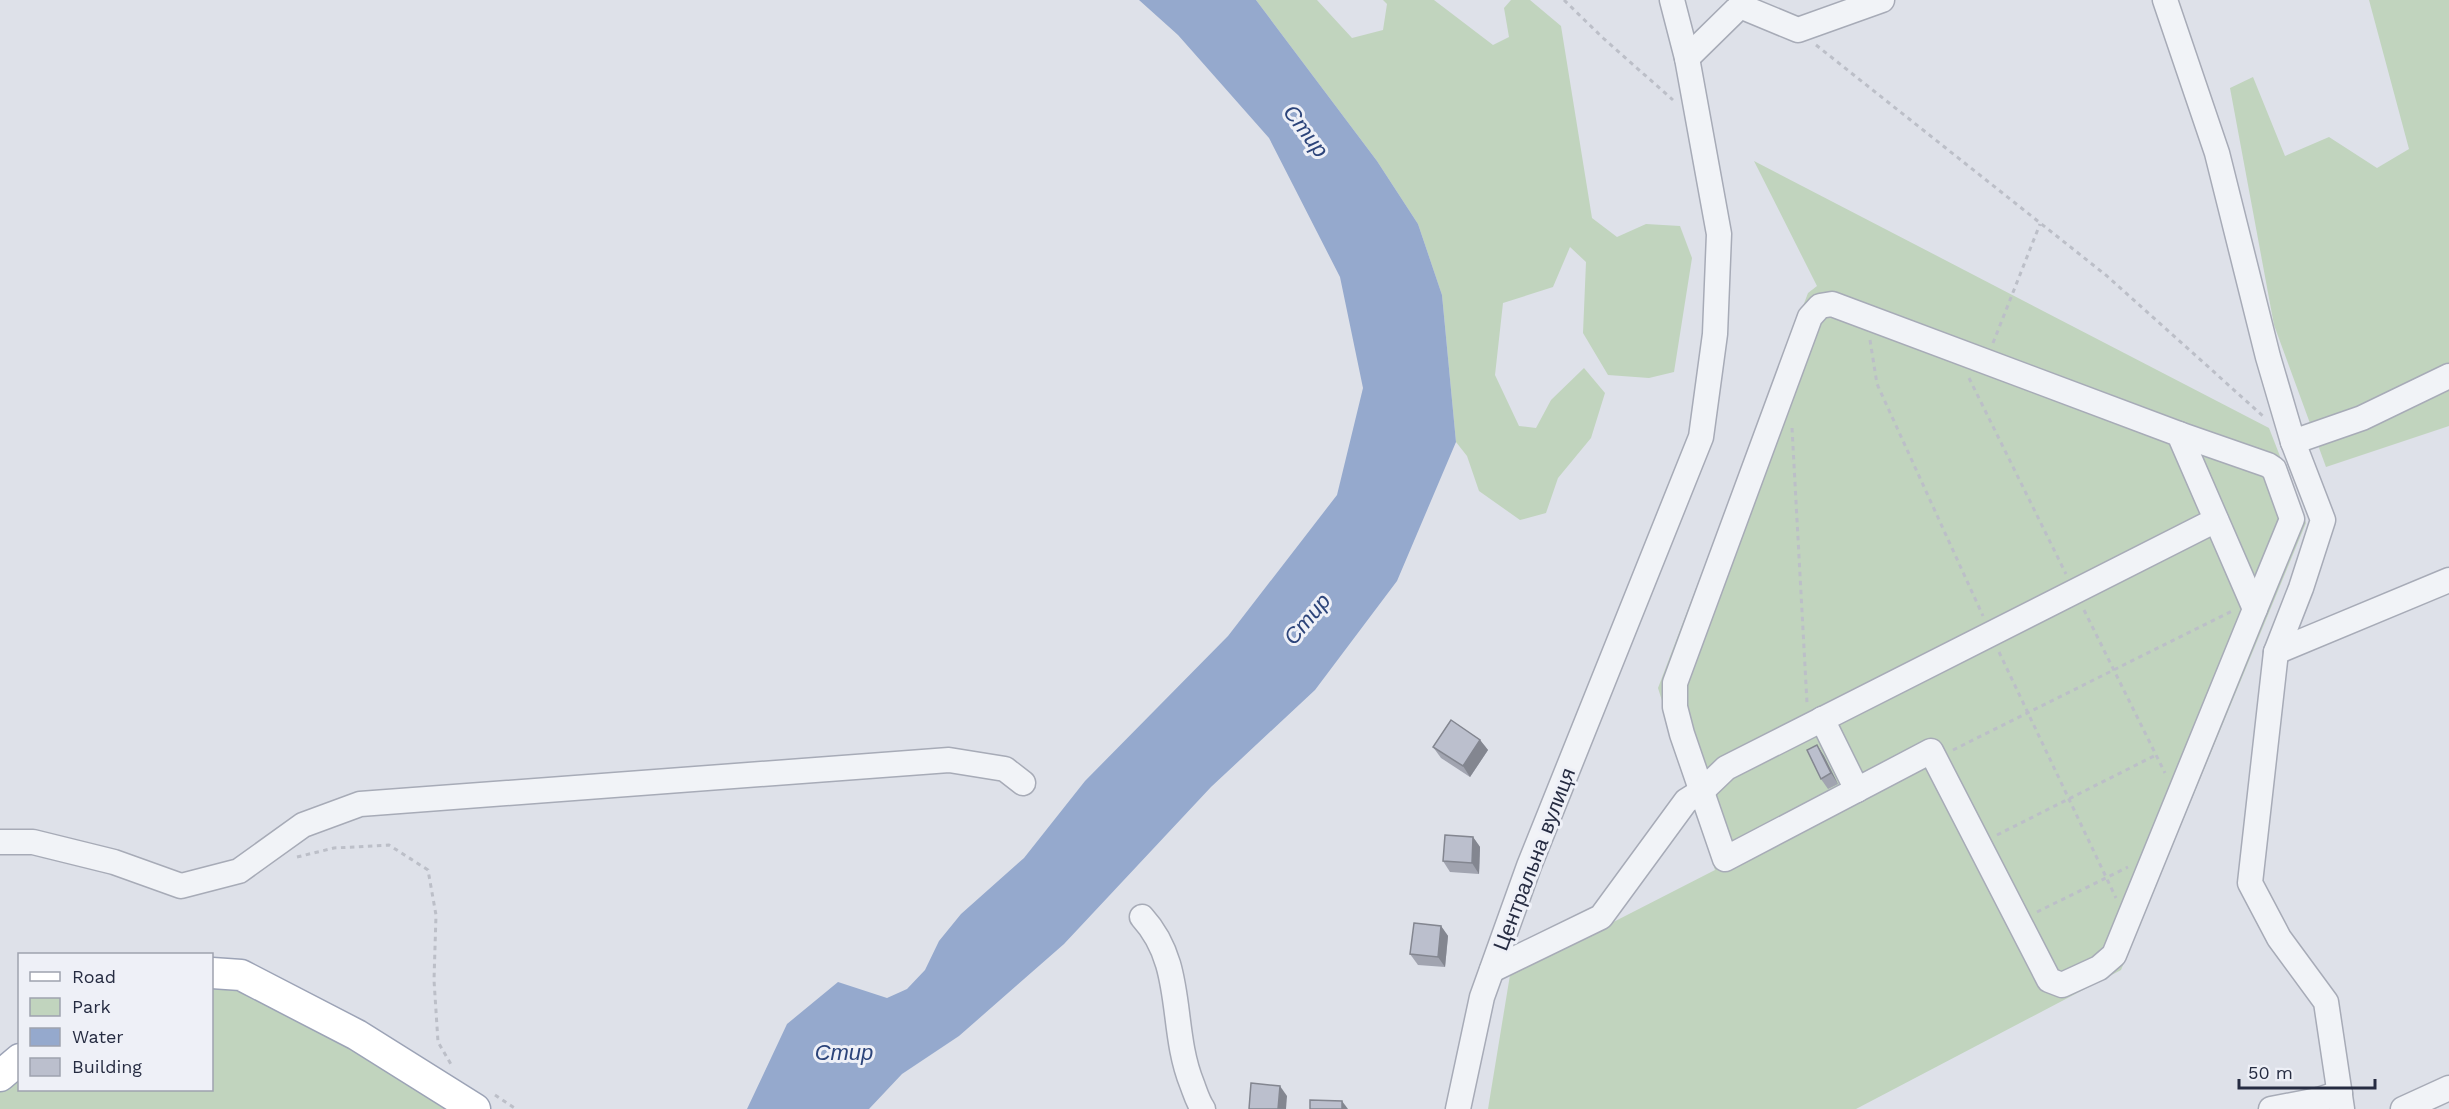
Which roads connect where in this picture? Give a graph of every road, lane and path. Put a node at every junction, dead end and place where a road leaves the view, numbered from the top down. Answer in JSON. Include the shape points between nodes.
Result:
{"nodes":[{"id":1,"x":1564,"y":0,"type":"edge"},
{"id":2,"x":1672,"y":0,"type":"edge"},
{"id":3,"x":1882,"y":0,"type":"edge"},
{"id":4,"x":2165,"y":0,"type":"edge"},
{"id":5,"x":1740,"y":3,"type":"edge"},
{"id":6,"x":1798,"y":30,"type":"junction"},
{"id":7,"x":1686,"y":58,"type":"junction"},
{"id":8,"x":1697,"y":121,"type":"junction"},
{"id":9,"x":2040,"y":223,"type":"junction"},
{"id":10,"x":1985,"y":361,"type":"junction"},
{"id":11,"x":2449,"y":376,"type":"edge"},
{"id":12,"x":2266,"y":418,"type":"dead end"},
{"id":13,"x":1792,"y":421,"type":"dead end"},
{"id":14,"x":2179,"y":434,"type":"junction"},
{"id":15,"x":2293,"y":442,"type":"junction"},
{"id":16,"x":2216,"y":520,"type":"junction"},
{"id":17,"x":2449,"y":580,"type":"edge"},
{"id":18,"x":2254,"y":605,"type":"junction"},
{"id":19,"x":2276,"y":652,"type":"junction"},
{"id":20,"x":1815,"y":722,"type":"junction"},
{"id":21,"x":2156,"y":755,"type":"dead end"},
{"id":22,"x":1935,"y":759,"type":"junction"},
{"id":23,"x":1023,"y":783,"type":"dead end"},
{"id":24,"x":1857,"y":790,"type":"junction"},
{"id":25,"x":1702,"y":791,"type":"junction"},
{"id":26,"x":0,"y":842,"type":"edge"},
{"id":27,"x":1979,"y":843,"type":"junction"},
{"id":28,"x":2155,"y":854,"type":"junction"},
{"id":29,"x":292,"y":858,"type":"dead end"},
{"id":30,"x":1142,"y":917,"type":"dead end"},
{"id":31,"x":2019,"y":920,"type":"junction"},
{"id":32,"x":1492,"y":970,"type":"junction"},
{"id":33,"x":213,"y":973,"type":"edge"},
{"id":34,"x":18,"y":1061,"type":"edge"},
{"id":35,"x":453,"y":1068,"type":"dead end"},
{"id":36,"x":0,"y":1076,"type":"edge"},
{"id":37,"x":2449,"y":1088,"type":"edge"},
{"id":38,"x":482,"y":1100,"type":"edge"},
{"id":39,"x":2341,"y":1101,"type":"edge"},
{"id":40,"x":516,"y":1109,"type":"edge"},
{"id":41,"x":1203,"y":1109,"type":"edge"},
{"id":42,"x":1458,"y":1109,"type":"edge"},
{"id":43,"x":2271,"y":1109,"type":"edge"},
{"id":44,"x":2403,"y":1109,"type":"edge"}],
"edges":[{"from":1,"to":8,"type":"path"},
{"from":2,"to":7,"type":"street","name":"Центральна вулиця"},
{"from":3,"to":6,"type":"street"},
{"from":4,"to":15,"type":"street","via":[[2217,153]]},
{"from":5,"to":6,"type":"street"},
{"from":5,"to":7,"type":"street"},
{"from":6,"to":9,"type":"path"},
{"from":7,"to":8,"type":"street","name":"Центральна вулиця"},
{"from":8,"to":32,"type":"street","name":"Центральна вулиця","via":[[1719,234],[1714,346],[1701,437],[1528,866]]},
{"from":9,"to":10,"type":"path"},
{"from":9,"to":12,"type":"path","via":[[2107,276]]},
{"from":10,"to":14,"type":"street"},
{"from":10,"to":25,"type":"street","via":[[1832,304],[1820,306],[1809,317],[1675,683],[1675,707]]},
{"from":11,"to":15,"type":"street","via":[[2362,418]]},
{"from":13,"to":20,"type":"path"},
{"from":14,"to":16,"type":"street"},
{"from":14,"to":18,"type":"street","via":[[2274,469],[2292,519]]},
{"from":15,"to":19,"type":"street","via":[[2323,520]]},
{"from":16,"to":18,"type":"street"},
{"from":16,"to":20,"type":"street"},
{"from":17,"to":19,"type":"street"},
{"from":18,"to":22,"type":"path"},
{"from":18,"to":28,"type":"street"},
{"from":19,"to":39,"type":"street","via":[[2250,883],[2279,938],[2326,1002]]},
{"from":20,"to":24,"type":"street"},
{"from":20,"to":25,"type":"street","via":[[1726,768]]},
{"from":21,"to":27,"type":"path"},
{"from":22,"to":24,"type":"street","via":[[1931,750]]},
{"from":22,"to":27,"type":"street"},
{"from":23,"to":26,"type":"street","via":[[1005,769],[950,760],[360,804],[303,825],[239,871],[181,886],[114,862],[33,842]]},
{"from":24,"to":25,"type":"street","via":[[1725,859]]},
{"from":25,"to":32,"type":"street","via":[[1686,801],[1601,917]]},
{"from":27,"to":31,"type":"street"},
{"from":28,"to":31,"type":"path"},
{"from":28,"to":31,"type":"street","via":[[2114,955],[2099,968],[2062,985],[2049,980]]},
{"from":29,"to":35,"type":"path","via":[[334,848],[389,845],[429,870],[436,915],[434,980],[438,1042]]},
{"from":30,"to":41,"type":"street","via":[[1156,933],[1170,965],[1184,1065]]},
{"from":32,"to":42,"type":"street","name":"Центральна вулиця","via":[[1482,997]]},
{"from":33,"to":38,"type":"main road","via":[[241,975]]},
{"from":34,"to":36,"type":"main road"},
{"from":37,"to":44,"type":"street"},
{"from":38,"to":40,"type":"path"},
{"from":39,"to":43,"type":"street","via":[[2318,1100]]}]}
